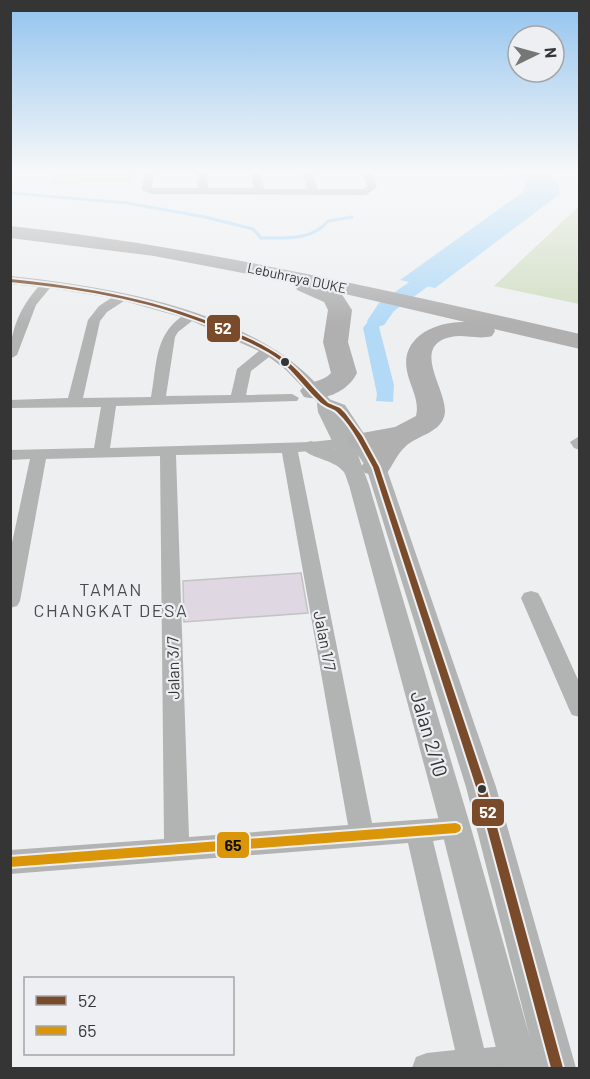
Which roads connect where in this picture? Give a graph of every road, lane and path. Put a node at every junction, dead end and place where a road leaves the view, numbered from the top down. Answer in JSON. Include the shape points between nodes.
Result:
{"nodes":[{"id":1,"x":23,"y":223,"type":"edge"},
{"id":2,"x":10,"y":232,"type":"edge"},
{"id":3,"x":234,"y":265,"type":"junction"},
{"id":4,"x":10,"y":280,"type":"edge"},
{"id":5,"x":47,"y":284,"type":"junction"},
{"id":6,"x":370,"y":287,"type":"junction"},
{"id":7,"x":122,"y":297,"type":"junction"},
{"id":8,"x":430,"y":300,"type":"junction"},
{"id":9,"x":191,"y":316,"type":"junction"},
{"id":10,"x":579,"y":328,"type":"edge"},
{"id":11,"x":579,"y":344,"type":"edge"},
{"id":12,"x":268,"y":351,"type":"junction"},
{"id":13,"x":10,"y":355,"type":"edge"},
{"id":14,"x":311,"y":398,"type":"junction"},
{"id":15,"x":238,"y":399,"type":"junction"},
{"id":16,"x":158,"y":401,"type":"junction"},
{"id":17,"x":109,"y":402,"type":"junction"},
{"id":18,"x":74,"y":403,"type":"junction"},
{"id":19,"x":10,"y":404,"type":"edge"},
{"id":20,"x":334,"y":424,"type":"junction"},
{"id":21,"x":400,"y":435,"type":"junction"},
{"id":22,"x":353,"y":443,"type":"junction"},
{"id":23,"x":311,"y":447,"type":"junction"},
{"id":24,"x":289,"y":448,"type":"junction"},
{"id":25,"x":168,"y":451,"type":"junction"},
{"id":26,"x":101,"y":452,"type":"junction"},
{"id":27,"x":39,"y":454,"type":"junction"},
{"id":28,"x":10,"y":455,"type":"edge"},
{"id":29,"x":365,"y":468,"type":"junction"},
{"id":30,"x":531,"y":598,"type":"dead end"},
{"id":31,"x":10,"y":601,"type":"edge"},
{"id":32,"x":579,"y":709,"type":"edge"},
{"id":33,"x":456,"y":828,"type":"junction"},
{"id":34,"x":418,"y":831,"type":"junction"},
{"id":35,"x":362,"y":835,"type":"junction"},
{"id":36,"x":177,"y":849,"type":"junction"},
{"id":37,"x":10,"y":862,"type":"edge"},
{"id":38,"x":537,"y":1063,"type":"edge"},
{"id":39,"x":474,"y":1067,"type":"edge"},
{"id":40,"x":428,"y":1068,"type":"edge"}],
"edges":[{"from":1,"to":6,"type":"highway","name":"Lebuhraya DUKE","via":[[200,245]]},
{"from":2,"to":3,"type":"highway","name":"Lebuhraya DUKE","via":[[165,251]]},
{"from":3,"to":6,"type":"highway","name":"Lebuhraya DUKE"},
{"from":3,"to":14,"type":"highway","via":[[312,287],[333,298],[340,310],[334,338],[344,373],[340,381]]},
{"from":4,"to":5,"type":"street","name":"Jalan 2/10"},
{"from":5,"to":7,"type":"street","name":"Jalan 2/10"},
{"from":5,"to":13,"type":"street","via":[[30,304]]},
{"from":6,"to":8,"type":"highway","name":"Lebuhraya DUKE"},
{"from":7,"to":9,"type":"street","name":"Jalan 2/10"},
{"from":7,"to":18,"type":"street","via":[[94,320]]},
{"from":8,"to":10,"type":"highway","name":"Lebuhraya DUKE"},
{"from":8,"to":11,"type":"highway","name":"Lebuhraya DUKE"},
{"from":9,"to":12,"type":"street","name":"Jalan 2/10"},
{"from":9,"to":16,"type":"street","via":[[168,337]]},
{"from":11,"to":21,"type":"highway","via":[[476,330],[436,334],[422,346],[419,357],[430,417]]},
{"from":12,"to":14,"type":"street","name":"Jalan 2/10","via":[[279,357]]},
{"from":12,"to":15,"type":"street","via":[[244,369]]},
{"from":14,"to":15,"type":"street"},
{"from":14,"to":20,"type":"street","name":"Jalan 2/10"},
{"from":14,"to":22,"type":"street","name":"Jalan 2/10","via":[[338,409]]},
{"from":15,"to":16,"type":"street"},
{"from":16,"to":17,"type":"street"},
{"from":17,"to":18,"type":"street"},
{"from":17,"to":26,"type":"street"},
{"from":18,"to":19,"type":"street"},
{"from":20,"to":22,"type":"street","name":"Jalan 2/10"},
{"from":20,"to":23,"type":"street"},
{"from":21,"to":22,"type":"highway"},
{"from":21,"to":29,"type":"highway"},
{"from":22,"to":23,"type":"street"},
{"from":22,"to":29,"type":"street","name":"Jalan 2/10"},
{"from":23,"to":24,"type":"street"},
{"from":23,"to":29,"type":"street"},
{"from":24,"to":25,"type":"street"},
{"from":24,"to":35,"type":"street","name":"Jalan 1/7"},
{"from":25,"to":26,"type":"street"},
{"from":25,"to":36,"type":"street","name":"Jalan 3/7"},
{"from":26,"to":27,"type":"street"},
{"from":27,"to":28,"type":"street"},
{"from":27,"to":31,"type":"street"},
{"from":29,"to":33,"type":"street","name":"Jalan 2/10"},
{"from":29,"to":38,"type":"street","name":"Jalan 2/10","via":[[481,787]]},
{"from":30,"to":32,"type":"street"},
{"from":33,"to":34,"type":"street"},
{"from":33,"to":38,"type":"street","name":"Jalan 2/10"},
{"from":34,"to":35,"type":"street"},
{"from":34,"to":39,"type":"street"},
{"from":35,"to":36,"type":"street"},
{"from":36,"to":37,"type":"street"},
{"from":38,"to":39,"type":"street"},
{"from":39,"to":40,"type":"street"}]}
